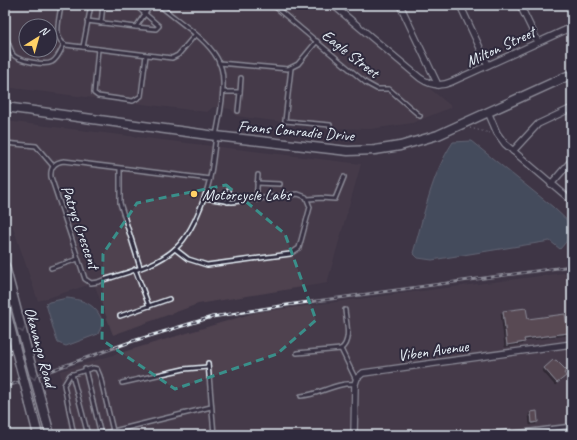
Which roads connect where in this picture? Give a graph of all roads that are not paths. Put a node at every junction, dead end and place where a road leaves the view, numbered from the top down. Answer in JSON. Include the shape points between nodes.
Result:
{"nodes":[{"id":1,"x":61,"y":5,"type":"edge"},
{"id":2,"x":91,"y":5,"type":"edge"},
{"id":3,"x":104,"y":5,"type":"edge"},
{"id":4,"x":136,"y":5,"type":"edge"},
{"id":5,"x":152,"y":5,"type":"edge"},
{"id":6,"x":159,"y":5,"type":"edge"},
{"id":7,"x":273,"y":5,"type":"edge"},
{"id":8,"x":333,"y":5,"type":"edge"},
{"id":9,"x":339,"y":5,"type":"edge"},
{"id":10,"x":400,"y":5,"type":"edge"},
{"id":11,"x":460,"y":5,"type":"edge"},
{"id":12,"x":520,"y":5,"type":"edge"},
{"id":13,"x":145,"y":13,"type":"junction"},
{"id":14,"x":343,"y":14,"type":"junction"},
{"id":15,"x":87,"y":21,"type":"junction"},
{"id":16,"x":101,"y":23,"type":"junction"},
{"id":17,"x":572,"y":26,"type":"edge"},
{"id":18,"x":136,"y":27,"type":"junction"},
{"id":19,"x":5,"y":35,"type":"edge"},
{"id":20,"x":195,"y":35,"type":"junction"},
{"id":21,"x":317,"y":41,"type":"junction"},
{"id":22,"x":538,"y":42,"type":"junction"},
{"id":23,"x":64,"y":44,"type":"junction"},
{"id":24,"x":83,"y":47,"type":"junction"},
{"id":25,"x":98,"y":49,"type":"junction"},
{"id":26,"x":146,"y":55,"type":"junction"},
{"id":27,"x":219,"y":63,"type":"junction"},
{"id":28,"x":488,"y":65,"type":"junction"},
{"id":29,"x":291,"y":68,"type":"junction"},
{"id":30,"x":572,"y":74,"type":"edge"},
{"id":31,"x":241,"y":78,"type":"dead end"},
{"id":32,"x":438,"y":85,"type":"junction"},
{"id":33,"x":223,"y":92,"type":"junction"},
{"id":34,"x":240,"y":92,"type":"junction"},
{"id":35,"x":5,"y":107,"type":"edge"},
{"id":36,"x":572,"y":108,"type":"edge"},
{"id":37,"x":238,"y":111,"type":"dead end"},
{"id":38,"x":488,"y":112,"type":"junction"},
{"id":39,"x":420,"y":116,"type":"dead end"},
{"id":40,"x":330,"y":125,"type":"dead end"},
{"id":41,"x":216,"y":136,"type":"junction"},
{"id":42,"x":5,"y":143,"type":"edge"},
{"id":43,"x":513,"y":151,"type":"junction"},
{"id":44,"x":572,"y":160,"type":"edge"},
{"id":45,"x":53,"y":166,"type":"junction"},
{"id":46,"x":120,"y":169,"type":"junction"},
{"id":47,"x":258,"y":175,"type":"dead end"},
{"id":48,"x":344,"y":176,"type":"dead end"},
{"id":49,"x":210,"y":179,"type":"junction"},
{"id":50,"x":257,"y":183,"type":"junction"},
{"id":51,"x":280,"y":184,"type":"dead end"},
{"id":52,"x":551,"y":184,"type":"junction"},
{"id":53,"x":229,"y":190,"type":"dead end"},
{"id":54,"x":204,"y":198,"type":"junction"},
{"id":55,"x":256,"y":200,"type":"junction"},
{"id":56,"x":308,"y":200,"type":"junction"},
{"id":57,"x":572,"y":201,"type":"edge"},
{"id":58,"x":228,"y":202,"type":"junction"},
{"id":59,"x":175,"y":249,"type":"junction"},
{"id":60,"x":78,"y":259,"type":"junction"},
{"id":61,"x":5,"y":266,"type":"edge"},
{"id":62,"x":140,"y":267,"type":"junction"},
{"id":63,"x":51,"y":268,"type":"dead end"},
{"id":64,"x":135,"y":269,"type":"junction"},
{"id":65,"x":169,"y":299,"type":"dead end"},
{"id":66,"x":149,"y":306,"type":"junction"},
{"id":67,"x":5,"y":307,"type":"edge"},
{"id":68,"x":345,"y":310,"type":"dead end"},
{"id":69,"x":120,"y":316,"type":"dead end"},
{"id":70,"x":572,"y":344,"type":"edge"},
{"id":71,"x":341,"y":349,"type":"junction"},
{"id":72,"x":297,"y":353,"type":"dead end"},
{"id":73,"x":208,"y":363,"type":"dead end"},
{"id":74,"x":208,"y":367,"type":"junction"},
{"id":75,"x":85,"y":369,"type":"junction"},
{"id":76,"x":72,"y":374,"type":"junction"},
{"id":77,"x":355,"y":382,"type":"junction"},
{"id":78,"x":122,"y":383,"type":"dead end"},
{"id":79,"x":300,"y":396,"type":"dead end"},
{"id":80,"x":211,"y":407,"type":"junction"},
{"id":81,"x":572,"y":426,"type":"edge"},
{"id":82,"x":113,"y":433,"type":"edge"},
{"id":83,"x":515,"y":433,"type":"dead end"},
{"id":84,"x":38,"y":435,"type":"edge"},
{"id":85,"x":50,"y":435,"type":"edge"},
{"id":86,"x":74,"y":435,"type":"edge"},
{"id":87,"x":88,"y":435,"type":"edge"},
{"id":88,"x":99,"y":435,"type":"edge"},
{"id":89,"x":214,"y":435,"type":"edge"},
{"id":90,"x":354,"y":435,"type":"edge"}],
"edges":[{"from":1,"to":23,"type":"lane","via":[[58,34]]},
{"from":2,"to":15,"type":"lane"},
{"from":3,"to":16,"type":"lane"},
{"from":4,"to":13,"type":"lane"},
{"from":5,"to":13,"type":"lane"},
{"from":6,"to":20,"type":"lane"},
{"from":7,"to":21,"type":"lane","name":"Eagle Street"},
{"from":8,"to":14,"type":"street"},
{"from":9,"to":14,"type":"street"},
{"from":10,"to":32,"type":"street"},
{"from":11,"to":28,"type":"street"},
{"from":12,"to":22,"type":"street"},
{"from":13,"to":18,"type":"lane"},
{"from":13,"to":18,"type":"lane","via":[[159,27]]},
{"from":14,"to":32,"type":"street","via":[[420,78]]},
{"from":15,"to":16,"type":"lane"},
{"from":15,"to":24,"type":"lane"},
{"from":16,"to":18,"type":"lane"},
{"from":17,"to":22,"type":"street","name":"Milton Street"},
{"from":19,"to":23,"type":"lane","via":[[13,56],[23,61],[50,63]]},
{"from":20,"to":26,"type":"lane","via":[[174,57]]},
{"from":20,"to":27,"type":"lane","via":[[211,49]]},
{"from":21,"to":29,"type":"lane","via":[[298,64]]},
{"from":21,"to":39,"type":"lane","name":"Eagle Street","via":[[366,83],[377,89],[389,90]]},
{"from":22,"to":28,"type":"street","name":"Milton Street"},
{"from":23,"to":24,"type":"lane"},
{"from":24,"to":25,"type":"lane"},
{"from":25,"to":26,"type":"lane"},
{"from":25,"to":26,"type":"lane","via":[[94,93],[98,96],[134,101],[140,96]]},
{"from":27,"to":29,"type":"lane","via":[[281,70]]},
{"from":27,"to":33,"type":"lane","name":"Patrys Crescent"},
{"from":28,"to":32,"type":"street","name":"Milton Street","via":[[452,82]]},
{"from":29,"to":40,"type":"lane","via":[[285,121]]},
{"from":30,"to":38,"type":"street","name":"Frans Conradie Drive"},
{"from":31,"to":34,"type":"lane"},
{"from":33,"to":34,"type":"lane"},
{"from":33,"to":41,"type":"lane","name":"Patrys Crescent"},
{"from":34,"to":37,"type":"lane"},
{"from":35,"to":41,"type":"street","name":"Frans Conradie Drive"},
{"from":36,"to":43,"type":"street","via":[[538,124]]},
{"from":38,"to":41,"type":"street","name":"Frans Conradie Drive","via":[[438,135],[375,150],[348,151]]},
{"from":38,"to":43,"type":"street","via":[[502,140]]},
{"from":41,"to":49,"type":"lane","name":"Patrys Crescent"},
{"from":42,"to":45,"type":"lane","via":[[36,146]]},
{"from":43,"to":52,"type":"street"},
{"from":44,"to":52,"type":"street"},
{"from":45,"to":46,"type":"lane","name":"Patrys Crescent","via":[[64,161]]},
{"from":45,"to":60,"type":"lane","name":"Patrys Crescent","via":[[51,177]]},
{"from":46,"to":49,"type":"lane","name":"Patrys Crescent"},
{"from":46,"to":62,"type":"lane","via":[[120,203]]},
{"from":47,"to":50,"type":"lane"},
{"from":48,"to":56,"type":"lane","via":[[335,199]]},
{"from":49,"to":54,"type":"lane","name":"Patrys Crescent"},
{"from":50,"to":51,"type":"lane"},
{"from":50,"to":55,"type":"lane"},
{"from":52,"to":57,"type":"street"},
{"from":53,"to":58,"type":"lane"},
{"from":54,"to":58,"type":"lane"},
{"from":54,"to":59,"type":"lane","name":"Patrys Crescent","via":[[187,234]]},
{"from":55,"to":56,"type":"lane","via":[[298,194]]},
{"from":55,"to":58,"type":"lane"},
{"from":56,"to":59,"type":"lane","via":[[310,207],[299,248],[292,254],[207,264],[188,258]]},
{"from":59,"to":62,"type":"lane","name":"Patrys Crescent","via":[[163,258]]},
{"from":60,"to":63,"type":"lane"},
{"from":60,"to":64,"type":"lane","name":"Patrys Crescent","via":[[84,277],[91,283]]},
{"from":61,"to":85,"type":"street","name":"Okavango Road","one_way":true,"bridge":true},
{"from":62,"to":64,"type":"lane","name":"Patrys Crescent"},
{"from":64,"to":66,"type":"lane"},
{"from":65,"to":66,"type":"lane"},
{"from":66,"to":69,"type":"lane"},
{"from":67,"to":84,"type":"street","name":"Okavango Road","bridge":true},
{"from":68,"to":71,"type":"lane","via":[[347,339]]},
{"from":70,"to":77,"type":"street","name":"Viben Avenue","via":[[366,372]]},
{"from":71,"to":72,"type":"lane"},
{"from":71,"to":77,"type":"lane"},
{"from":73,"to":74,"type":"lane"},
{"from":74,"to":78,"type":"lane","via":[[184,369]]},
{"from":74,"to":80,"type":"lane"},
{"from":75,"to":76,"type":"lane"},
{"from":75,"to":82,"type":"lane","via":[[93,368],[98,371]]},
{"from":75,"to":88,"type":"lane"},
{"from":76,"to":86,"type":"lane","via":[[64,385]]},
{"from":76,"to":87,"type":"lane"},
{"from":77,"to":79,"type":"lane","via":[[334,386],[316,394]]},
{"from":77,"to":90,"type":"street"},
{"from":80,"to":82,"type":"lane"},
{"from":80,"to":89,"type":"lane"},
{"from":81,"to":83,"type":"lane"},
{"from":82,"to":88,"type":"lane"}]}
